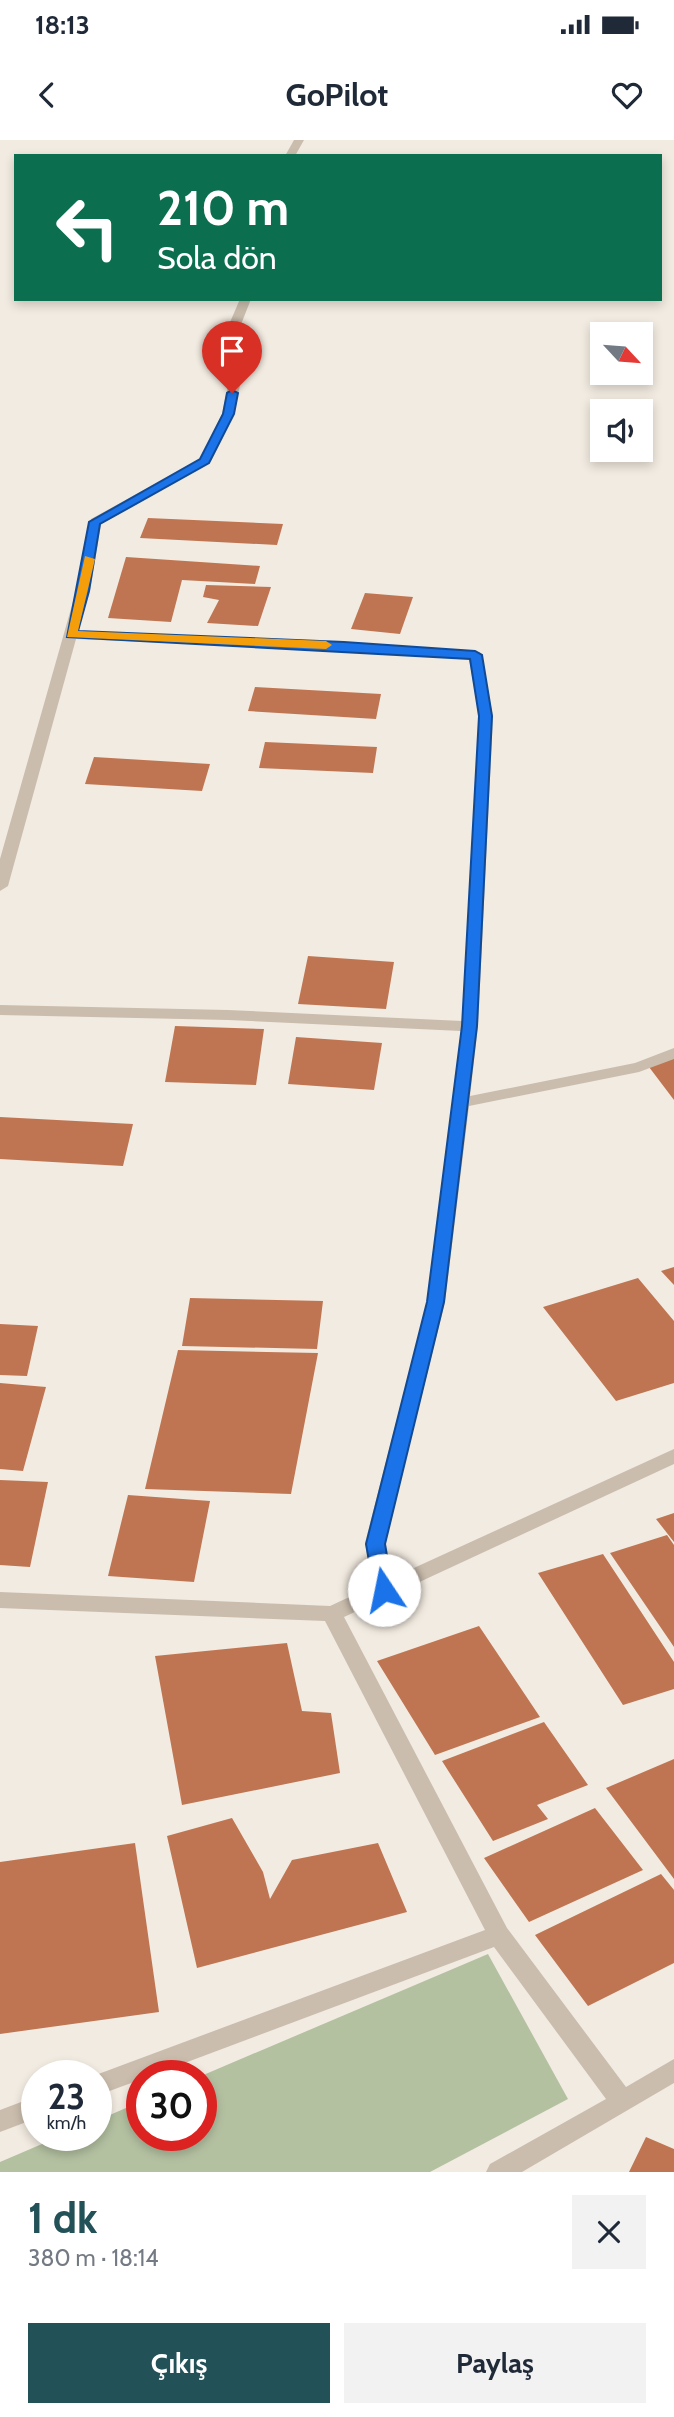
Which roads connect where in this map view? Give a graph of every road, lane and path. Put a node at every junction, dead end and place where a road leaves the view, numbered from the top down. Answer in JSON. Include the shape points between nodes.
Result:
{"nodes":[{"id":1,"x":245,"y":301,"type":"edge"},
{"id":2,"x":71,"y":635,"type":"junction"},
{"id":3,"x":0,"y":886,"type":"edge"},
{"id":4,"x":0,"y":1010,"type":"edge"},
{"id":5,"x":470,"y":1026,"type":"junction"},
{"id":6,"x":674,"y":1053,"type":"edge"},
{"id":7,"x":460,"y":1104,"type":"junction"},
{"id":8,"x":674,"y":1456,"type":"edge"},
{"id":9,"x":384,"y":1590,"type":"junction"},
{"id":10,"x":0,"y":1601,"type":"edge"},
{"id":11,"x":332,"y":1614,"type":"junction"},
{"id":12,"x":499,"y":1936,"type":"junction"},
{"id":13,"x":674,"y":2070,"type":"edge"},
{"id":14,"x":112,"y":2079,"type":"edge"},
{"id":15,"x":623,"y":2102,"type":"junction"},
{"id":16,"x":21,"y":2113,"type":"edge"},
{"id":17,"x":0,"y":2121,"type":"edge"},
{"id":18,"x":499,"y":2172,"type":"edge"}],
"edges":[{"from":1,"to":2,"type":"street","via":[[234,327],[241,352],[228,414],[205,461],[95,522]]},
{"from":2,"to":3,"type":"street"},
{"from":2,"to":5,"type":"street","via":[[475,655],[486,716]]},
{"from":4,"to":5,"type":"street"},
{"from":5,"to":7,"type":"street"},
{"from":6,"to":7,"type":"street","via":[[639,1067]]},
{"from":7,"to":9,"type":"street","via":[[436,1302],[375,1544]]},
{"from":8,"to":9,"type":"street"},
{"from":9,"to":11,"type":"street"},
{"from":10,"to":11,"type":"street"},
{"from":11,"to":12,"type":"street"},
{"from":12,"to":14,"type":"street"},
{"from":12,"to":15,"type":"street"},
{"from":13,"to":15,"type":"street"},
{"from":15,"to":18,"type":"street"},
{"from":16,"to":17,"type":"street"}]}
